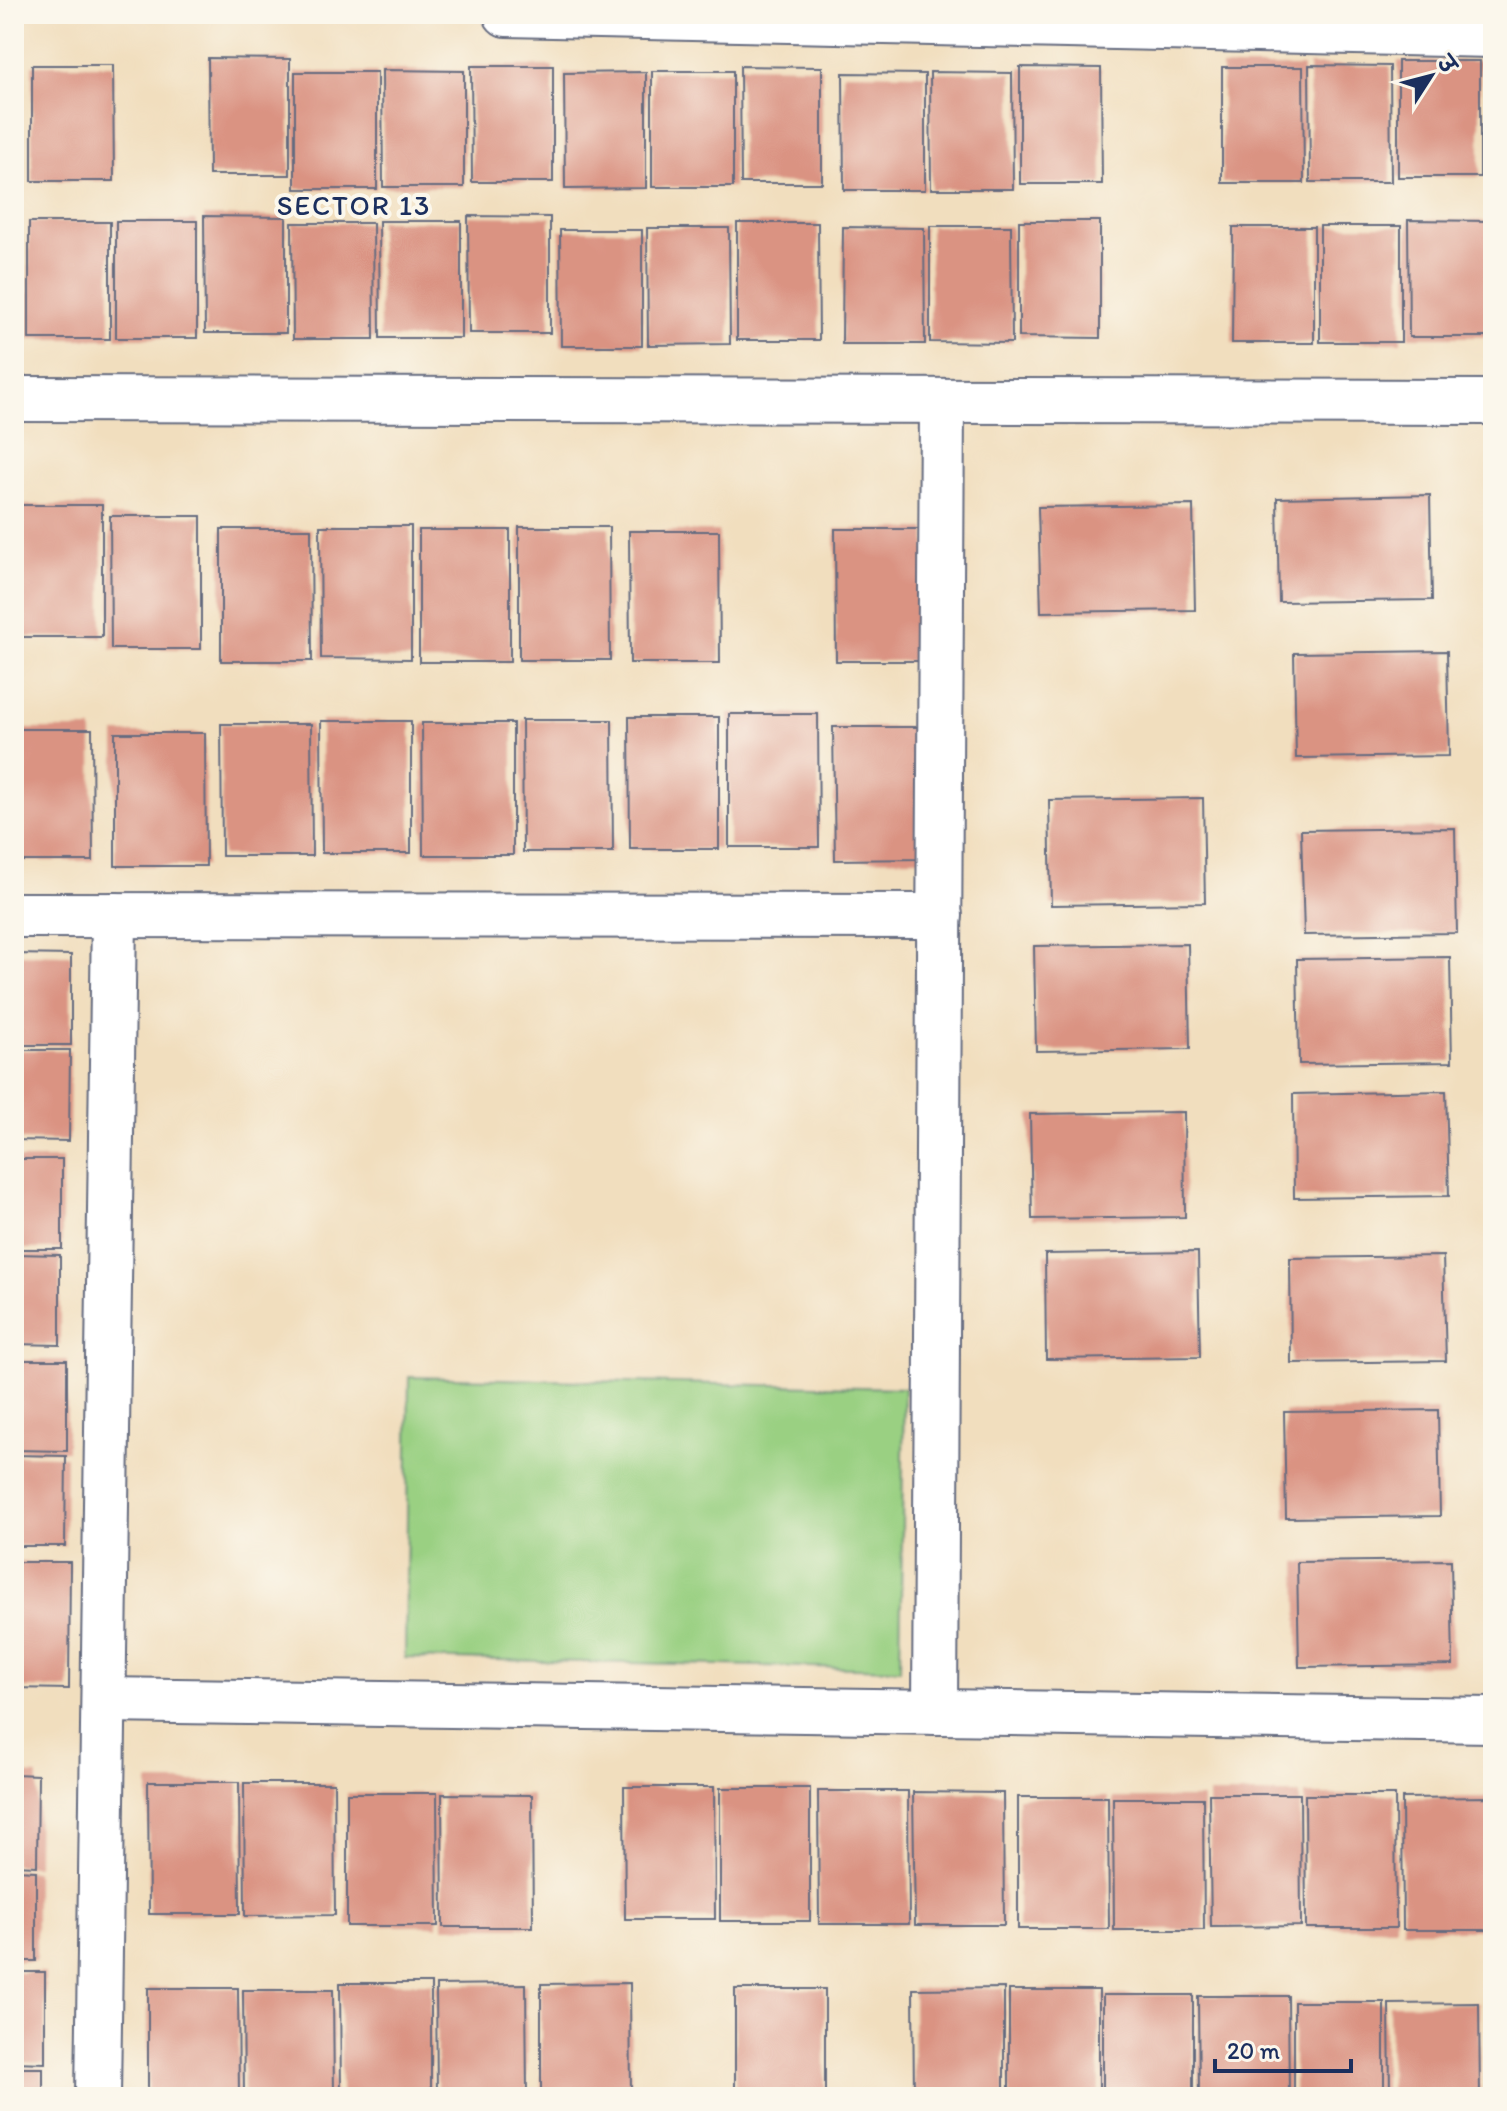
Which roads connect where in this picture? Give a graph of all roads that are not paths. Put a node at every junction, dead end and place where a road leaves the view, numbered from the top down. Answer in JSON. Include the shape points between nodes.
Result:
{"nodes":[{"id":1,"x":506,"y":14,"type":"edge"},
{"id":2,"x":685,"y":16,"type":"edge"},
{"id":3,"x":1037,"y":20,"type":"edge"},
{"id":4,"x":1493,"y":35,"type":"edge"},
{"id":5,"x":14,"y":399,"type":"edge"},
{"id":6,"x":942,"y":401,"type":"junction"},
{"id":7,"x":1493,"y":402,"type":"edge"},
{"id":8,"x":14,"y":915,"type":"edge"},
{"id":9,"x":114,"y":915,"type":"junction"},
{"id":10,"x":940,"y":916,"type":"junction"},
{"id":11,"x":104,"y":1700,"type":"junction"},
{"id":12,"x":935,"y":1712,"type":"junction"},
{"id":13,"x":1493,"y":1720,"type":"edge"},
{"id":14,"x":98,"y":2097,"type":"edge"}],
"edges":[{"from":1,"to":2,"type":"street"},
{"from":2,"to":3,"type":"street"},
{"from":3,"to":4,"type":"street"},
{"from":5,"to":6,"type":"street"},
{"from":6,"to":7,"type":"street"},
{"from":6,"to":10,"type":"street"},
{"from":8,"to":9,"type":"street"},
{"from":9,"to":10,"type":"street"},
{"from":9,"to":11,"type":"street"},
{"from":10,"to":12,"type":"street"},
{"from":11,"to":12,"type":"street"},
{"from":11,"to":14,"type":"street"},
{"from":12,"to":13,"type":"street"}]}
